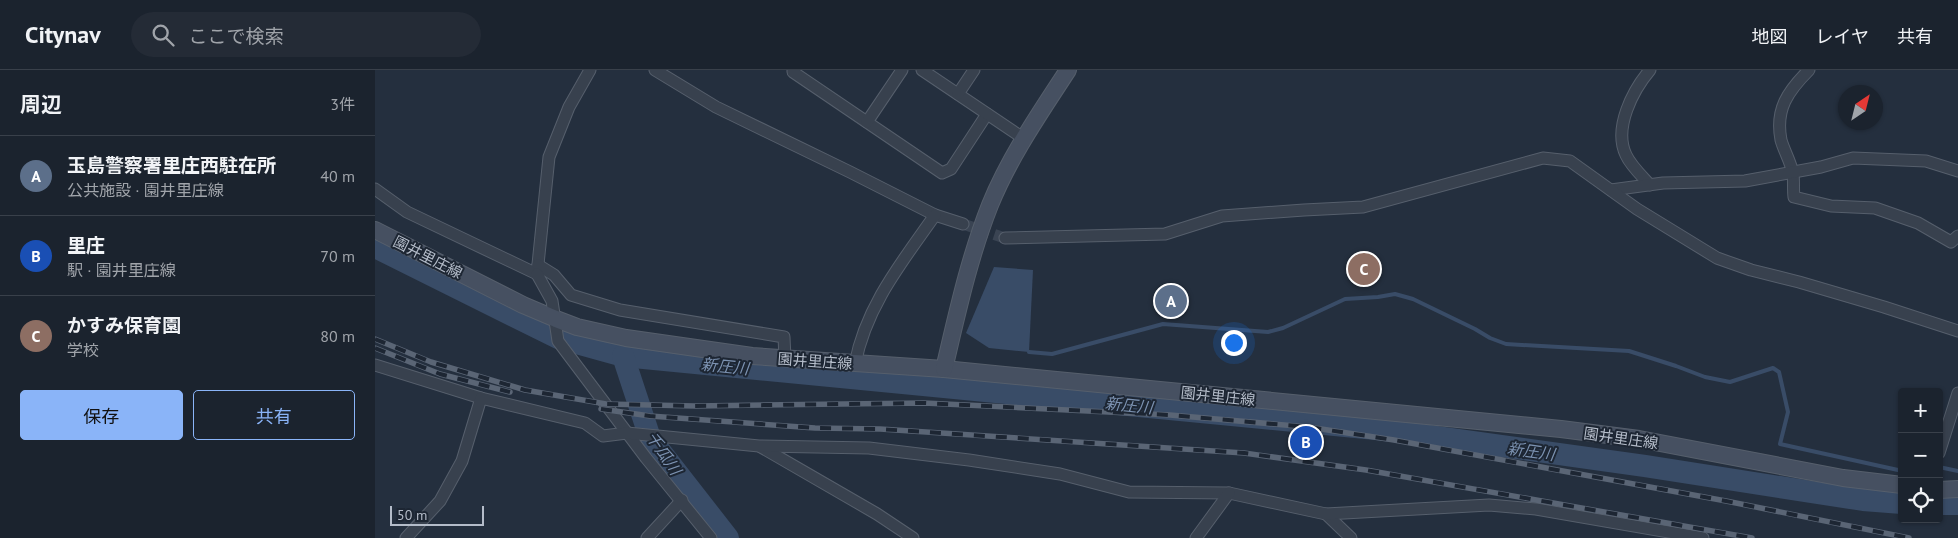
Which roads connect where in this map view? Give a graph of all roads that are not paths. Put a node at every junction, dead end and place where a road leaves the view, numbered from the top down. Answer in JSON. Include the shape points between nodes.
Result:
{"nodes":[{"id":1,"x":590,"y":70,"type":"edge"},
{"id":2,"x":655,"y":70,"type":"edge"},
{"id":3,"x":793,"y":70,"type":"edge"},
{"id":4,"x":902,"y":70,"type":"edge"},
{"id":5,"x":922,"y":70,"type":"edge"},
{"id":6,"x":974,"y":70,"type":"edge"},
{"id":7,"x":1068,"y":70,"type":"edge"},
{"id":8,"x":1650,"y":70,"type":"edge"},
{"id":9,"x":1809,"y":70,"type":"edge"},
{"id":10,"x":958,"y":94,"type":"junction"},
{"id":11,"x":987,"y":114,"type":"junction"},
{"id":12,"x":867,"y":122,"type":"junction"},
{"id":13,"x":1023,"y":138,"type":"junction"},
{"id":14,"x":1958,"y":171,"type":"edge"},
{"id":15,"x":1793,"y":172,"type":"junction"},
{"id":16,"x":1650,"y":185,"type":"junction"},
{"id":17,"x":375,"y":189,"type":"edge"},
{"id":18,"x":1611,"y":190,"type":"junction"},
{"id":19,"x":935,"y":215,"type":"junction"},
{"id":20,"x":963,"y":224,"type":"tunnel mouth"},
{"id":21,"x":375,"y":230,"type":"edge"},
{"id":22,"x":1958,"y":236,"type":"edge"},
{"id":23,"x":1005,"y":238,"type":"tunnel mouth"},
{"id":24,"x":538,"y":270,"type":"junction"},
{"id":25,"x":556,"y":319,"type":"junction"},
{"id":26,"x":1958,"y":331,"type":"edge"},
{"id":27,"x":785,"y":359,"type":"junction"},
{"id":28,"x":855,"y":364,"type":"junction"},
{"id":29,"x":375,"y":365,"type":"edge"},
{"id":30,"x":944,"y":369,"type":"junction"},
{"id":31,"x":1958,"y":393,"type":"edge"},
{"id":32,"x":481,"y":398,"type":"junction"},
{"id":33,"x":627,"y":433,"type":"junction"},
{"id":34,"x":1943,"y":440,"type":"edge"},
{"id":35,"x":759,"y":446,"type":"junction"},
{"id":36,"x":1898,"y":485,"type":"edge"},
{"id":37,"x":1958,"y":489,"type":"edge"},
{"id":38,"x":1943,"y":490,"type":"edge"},
{"id":39,"x":1229,"y":493,"type":"junction"},
{"id":40,"x":682,"y":500,"type":"junction"},
{"id":41,"x":1325,"y":514,"type":"junction"},
{"id":42,"x":406,"y":538,"type":"edge"},
{"id":43,"x":647,"y":538,"type":"edge"},
{"id":44,"x":711,"y":538,"type":"edge"},
{"id":45,"x":913,"y":538,"type":"edge"},
{"id":46,"x":1196,"y":538,"type":"edge"},
{"id":47,"x":1351,"y":538,"type":"edge"},
{"id":48,"x":1703,"y":538,"type":"edge"}],
"edges":[{"from":1,"to":24,"type":"street","via":[[569,107],[549,157]]},
{"from":2,"to":19,"type":"street","via":[[716,107]]},
{"from":3,"to":12,"type":"street"},
{"from":4,"to":12,"type":"street"},
{"from":5,"to":10,"type":"street"},
{"from":6,"to":10,"type":"street"},
{"from":7,"to":13,"type":"main road"},
{"from":8,"to":16,"type":"street","via":[[1626,111],[1622,130],[1625,154]]},
{"from":9,"to":15,"type":"street","via":[[1785,99],[1780,120],[1781,140]]},
{"from":10,"to":11,"type":"street"},
{"from":11,"to":12,"type":"street","via":[[951,169],[942,173]]},
{"from":11,"to":13,"type":"street"},
{"from":13,"to":30,"type":"main road","via":[[991,203],[975,247]]},
{"from":14,"to":15,"type":"street","via":[[1925,161],[1853,158]]},
{"from":15,"to":16,"type":"street","via":[[1745,181]]},
{"from":15,"to":22,"type":"street","via":[[1794,197],[1831,206],[1875,208],[1918,223],[1951,242]]},
{"from":16,"to":18,"type":"street"},
{"from":17,"to":24,"type":"street","via":[[407,212]]},
{"from":18,"to":23,"type":"street","via":[[1570,161],[1543,158],[1363,207],[1222,216],[1165,234]]},
{"from":18,"to":26,"type":"street","via":[[1717,258]]},
{"from":19,"to":20,"type":"street"},
{"from":19,"to":28,"type":"street","via":[[875,304],[859,344]]},
{"from":21,"to":25,"type":"main road","name":"園井里庄線"},
{"from":24,"to":25,"type":"street"},
{"from":24,"to":27,"type":"street","via":[[553,275],[571,295],[620,310],[784,336]]},
{"from":25,"to":27,"type":"main road","name":"園井里庄線","via":[[626,338]]},
{"from":25,"to":33,"type":"street","via":[[559,341]]},
{"from":27,"to":28,"type":"main road","name":"園井里庄線"},
{"from":28,"to":30,"type":"main road","name":"園井里庄線"},
{"from":29,"to":32,"type":"street"},
{"from":30,"to":36,"type":"main road","name":"園井里庄線","via":[[1561,429],[1639,439],[1843,478]]},
{"from":31,"to":34,"type":"street"},
{"from":32,"to":33,"type":"street","via":[[585,423],[603,436]]},
{"from":32,"to":42,"type":"street","via":[[462,461],[440,501]]},
{"from":33,"to":35,"type":"street"},
{"from":33,"to":40,"type":"street"},
{"from":35,"to":39,"type":"street","via":[[869,448],[1060,474],[1129,492]]},
{"from":35,"to":45,"type":"street"},
{"from":37,"to":38,"type":"main road"},
{"from":39,"to":41,"type":"street"},
{"from":39,"to":46,"type":"street"},
{"from":40,"to":43,"type":"street"},
{"from":40,"to":44,"type":"street"},
{"from":41,"to":47,"type":"street"},
{"from":41,"to":48,"type":"street","via":[[1489,505],[1536,509]]}]}
